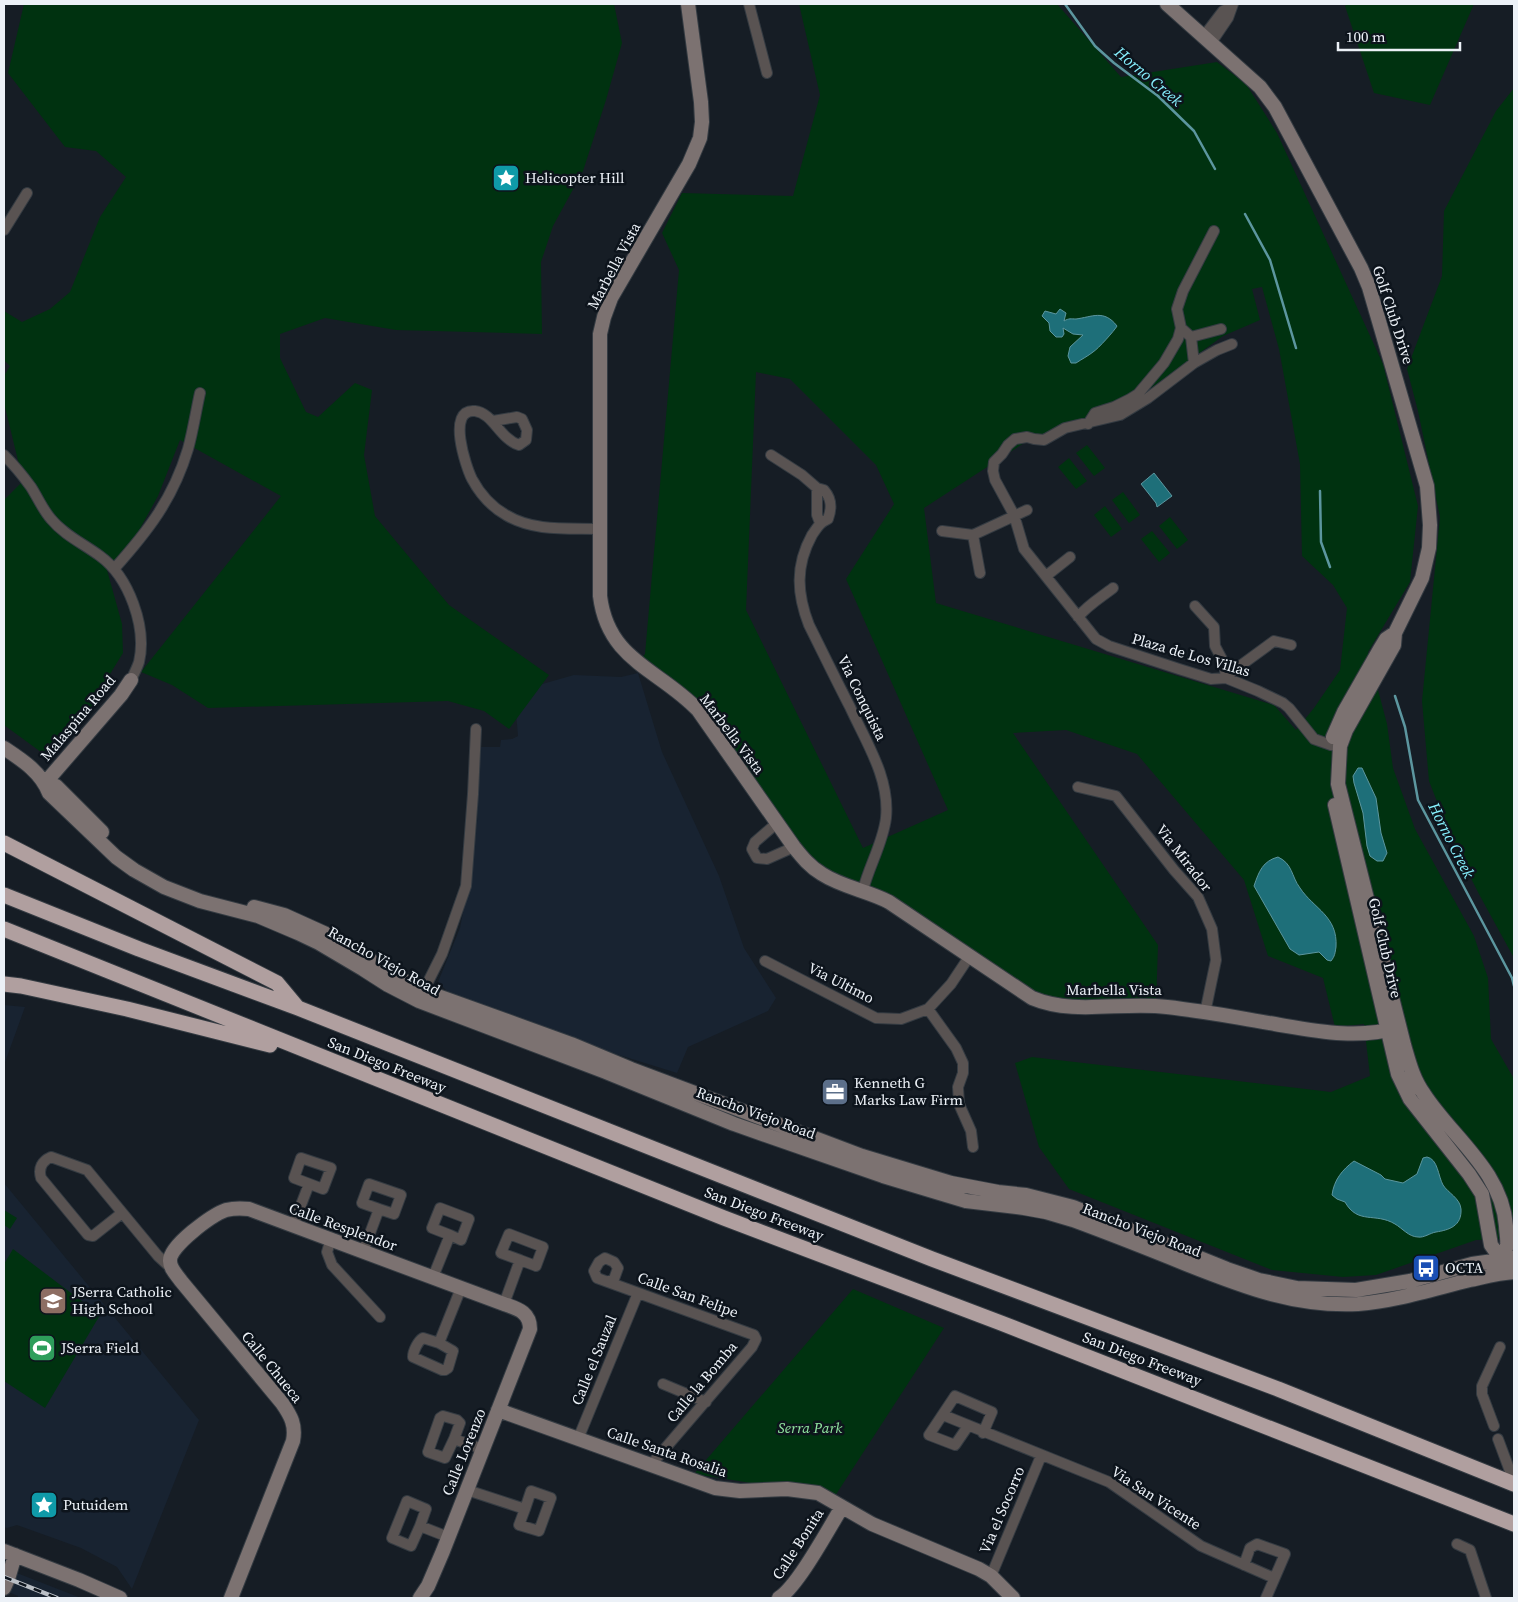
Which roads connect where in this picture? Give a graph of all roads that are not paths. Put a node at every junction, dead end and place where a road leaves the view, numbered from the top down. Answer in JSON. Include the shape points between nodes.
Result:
{"nodes":[{"id":1,"x":688,"y":4,"type":"edge"},
{"id":2,"x":749,"y":4,"type":"edge"},
{"id":3,"x":1167,"y":4,"type":"edge"},
{"id":4,"x":1232,"y":5,"type":"edge"},
{"id":5,"x":1207,"y":40,"type":"junction"},
{"id":6,"x":767,"y":73,"type":"dead end"},
{"id":7,"x":27,"y":192,"type":"dead end"},
{"id":8,"x":4,"y":230,"type":"edge"},
{"id":9,"x":1214,"y":231,"type":"dead end"},
{"id":10,"x":1181,"y":328,"type":"junction"},
{"id":11,"x":1221,"y":329,"type":"dead end"},
{"id":12,"x":1191,"y":336,"type":"junction"},
{"id":13,"x":1232,"y":344,"type":"dead end"},
{"id":14,"x":1194,"y":363,"type":"junction"},
{"id":15,"x":200,"y":393,"type":"dead end"},
{"id":16,"x":493,"y":421,"type":"dead end"},
{"id":17,"x":1088,"y":424,"type":"junction"},
{"id":18,"x":4,"y":455,"type":"edge"},
{"id":19,"x":771,"y":455,"type":"dead end"},
{"id":20,"x":1027,"y":510,"type":"dead end"},
{"id":21,"x":1014,"y":515,"type":"junction"},
{"id":22,"x":600,"y":528,"type":"junction"},
{"id":23,"x":942,"y":531,"type":"dead end"},
{"id":24,"x":973,"y":535,"type":"junction"},
{"id":25,"x":1070,"y":557,"type":"dead end"},
{"id":26,"x":114,"y":569,"type":"junction"},
{"id":27,"x":980,"y":573,"type":"dead end"},
{"id":28,"x":1046,"y":576,"type":"junction"},
{"id":29,"x":1113,"y":588,"type":"dead end"},
{"id":30,"x":1195,"y":606,"type":"dead end"},
{"id":31,"x":1078,"y":617,"type":"junction"},
{"id":32,"x":1291,"y":645,"type":"dead end"},
{"id":33,"x":1226,"y":678,"type":"junction"},
{"id":34,"x":131,"y":680,"type":"joint"},
{"id":35,"x":476,"y":729,"type":"dead end"},
{"id":36,"x":1335,"y":746,"type":"junction"},
{"id":37,"x":4,"y":748,"type":"edge"},
{"id":38,"x":45,"y":783,"type":"junction"},
{"id":39,"x":1078,"y":786,"type":"dead end"},
{"id":40,"x":777,"y":823,"type":"junction"},
{"id":41,"x":4,"y":843,"type":"edge"},
{"id":42,"x":794,"y":847,"type":"junction"},
{"id":43,"x":863,"y":890,"type":"junction"},
{"id":44,"x":4,"y":895,"type":"edge"},
{"id":45,"x":4,"y":929,"type":"edge"},
{"id":46,"x":969,"y":957,"type":"junction"},
{"id":47,"x":765,"y":961,"type":"dead end"},
{"id":48,"x":4,"y":984,"type":"edge"},
{"id":49,"x":421,"y":996,"type":"junction"},
{"id":50,"x":298,"y":1008,"type":"junction"},
{"id":51,"x":928,"y":1009,"type":"junction"},
{"id":52,"x":1205,"y":1013,"type":"junction"},
{"id":53,"x":1393,"y":1029,"type":"junction"},
{"id":54,"x":328,"y":1060,"type":"junction"},
{"id":55,"x":973,"y":1147,"type":"dead end"},
{"id":56,"x":309,"y":1184,"type":"junction"},
{"id":57,"x":379,"y":1209,"type":"junction"},
{"id":58,"x":122,"y":1213,"type":"junction"},
{"id":59,"x":293,"y":1226,"type":"junction"},
{"id":60,"x":450,"y":1235,"type":"dead end"},
{"id":61,"x":331,"y":1239,"type":"junction"},
{"id":62,"x":363,"y":1252,"type":"junction"},
{"id":63,"x":520,"y":1260,"type":"dead end"},
{"id":64,"x":1508,"y":1266,"type":"edge"},
{"id":65,"x":172,"y":1269,"type":"junction"},
{"id":66,"x":433,"y":1277,"type":"junction"},
{"id":67,"x":608,"y":1282,"type":"dead end"},
{"id":68,"x":461,"y":1288,"type":"junction"},
{"id":69,"x":638,"y":1293,"type":"junction"},
{"id":70,"x":504,"y":1304,"type":"junction"},
{"id":71,"x":527,"y":1316,"type":"joint"},
{"id":72,"x":380,"y":1317,"type":"dead end"},
{"id":73,"x":756,"y":1339,"type":"joint"},
{"id":74,"x":439,"y":1343,"type":"junction"},
{"id":75,"x":1500,"y":1347,"type":"dead end"},
{"id":76,"x":663,"y":1384,"type":"dead end"},
{"id":77,"x":706,"y":1402,"type":"junction"},
{"id":78,"x":498,"y":1410,"type":"junction"},
{"id":79,"x":943,"y":1415,"type":"junction"},
{"id":80,"x":968,"y":1426,"type":"junction"},
{"id":81,"x":1494,"y":1426,"type":"dead end"},
{"id":82,"x":983,"y":1432,"type":"junction"},
{"id":83,"x":454,"y":1439,"type":"dead end"},
{"id":84,"x":578,"y":1439,"type":"junction"},
{"id":85,"x":1498,"y":1439,"type":"dead end"},
{"id":86,"x":482,"y":1449,"type":"junction"},
{"id":87,"x":1041,"y":1456,"type":"junction"},
{"id":88,"x":650,"y":1466,"type":"junction"},
{"id":89,"x":1514,"y":1483,"type":"edge"},
{"id":90,"x":467,"y":1490,"type":"junction"},
{"id":91,"x":842,"y":1507,"type":"junction"},
{"id":92,"x":525,"y":1509,"type":"dead end"},
{"id":93,"x":1514,"y":1524,"type":"edge"},
{"id":94,"x":420,"y":1526,"type":"dead end"},
{"id":95,"x":448,"y":1537,"type":"junction"},
{"id":96,"x":1457,"y":1544,"type":"dead end"},
{"id":97,"x":10,"y":1553,"type":"edge"},
{"id":98,"x":1244,"y":1565,"type":"junction"},
{"id":99,"x":991,"y":1576,"type":"junction"},
{"id":100,"x":1274,"y":1578,"type":"junction"},
{"id":101,"x":4,"y":1588,"type":"edge"},
{"id":102,"x":120,"y":1598,"type":"edge"},
{"id":103,"x":231,"y":1598,"type":"edge"},
{"id":104,"x":420,"y":1598,"type":"edge"},
{"id":105,"x":779,"y":1598,"type":"edge"},
{"id":106,"x":1011,"y":1598,"type":"edge"},
{"id":107,"x":1266,"y":1598,"type":"edge"},
{"id":108,"x":1486,"y":1598,"type":"edge"}],
"edges":[{"from":1,"to":22,"type":"street","name":"Marbella Vista","via":[[701,102],[701,130],[694,155],[612,298],[602,325]]},
{"from":2,"to":6,"type":"street"},
{"from":3,"to":5,"type":"street","name":"Golf Club Drive"},
{"from":4,"to":5,"type":"street","via":[[1223,11]]},
{"from":5,"to":36,"type":"street","name":"Golf Club Drive","via":[[1260,87],[1275,106],[1362,268],[1427,486],[1429,548],[1422,578],[1395,633],[1394,645]]},
{"from":7,"to":8,"type":"street"},
{"from":9,"to":10,"type":"street","via":[[1183,291],[1177,309]]},
{"from":10,"to":12,"type":"street"},
{"from":10,"to":17,"type":"street","via":[[1164,363],[1138,394],[1114,408],[1095,413]]},
{"from":11,"to":12,"type":"street"},
{"from":12,"to":14,"type":"street"},
{"from":13,"to":14,"type":"street"},
{"from":14,"to":17,"type":"street","via":[[1136,406],[1120,415]]},
{"from":15,"to":26,"type":"street","via":[[176,483],[158,516]]},
{"from":16,"to":22,"type":"street","via":[[475,411],[460,420],[459,428],[466,466],[472,480],[490,503],[506,515],[531,526]]},
{"from":17,"to":21,"type":"street","name":"Plaza de Los Villas","via":[[1065,428],[1044,440],[1015,439],[994,462],[995,480]]},
{"from":18,"to":26,"type":"street","name":"Malaspina Road","via":[[31,487],[52,520]]},
{"from":19,"to":43,"type":"street","name":"Via Conquista","via":[[817,488],[820,523],[800,566],[802,607],[881,774],[886,794],[885,826]]},
{"from":20,"to":21,"type":"street"},
{"from":21,"to":24,"type":"street"},
{"from":21,"to":28,"type":"street","name":"Plaza de Los Villas","via":[[1022,546]]},
{"from":22,"to":40,"type":"street","name":"Marbella Vista","via":[[601,604],[613,637],[631,658],[698,710]]},
{"from":23,"to":24,"type":"street"},
{"from":24,"to":27,"type":"street"},
{"from":25,"to":28,"type":"street"},
{"from":26,"to":34,"type":"street","name":"Malaspina Road","via":[[131,597],[139,630],[139,662]]},
{"from":28,"to":31,"type":"street","name":"Plaza de Los Villas"},
{"from":29,"to":31,"type":"street","via":[[1086,607]]},
{"from":30,"to":33,"type":"street","via":[[1214,627],[1215,646],[1224,663]]},
{"from":31,"to":33,"type":"street","name":"Plaza de Los Villas","via":[[1092,635],[1109,646],[1211,679]]},
{"from":32,"to":33,"type":"street","via":[[1274,641]]},
{"from":33,"to":36,"type":"street","name":"Plaza de Los Villas","via":[[1283,703],[1294,712],[1311,737]]},
{"from":34,"to":38,"type":"street","name":"Malaspina Road"},
{"from":35,"to":49,"type":"street","via":[[466,886],[442,954]]},
{"from":36,"to":53,"type":"street","name":"Golf Club Drive","via":[[1338,784]]},
{"from":37,"to":38,"type":"street","name":"Rancho Viejo Road","via":[[26,763]]},
{"from":38,"to":49,"type":"street","name":"Rancho Viejo Road","via":[[56,786],[140,863],[170,880],[326,934],[395,976]]},
{"from":39,"to":52,"type":"street","name":"Via Mirador","via":[[1116,796],[1198,897],[1212,929],[1216,960]]},
{"from":40,"to":42,"type":"street","name":"Marbella Vista"},
{"from":40,"to":42,"type":"street","via":[[755,842],[752,849],[757,858],[767,859]]},
{"from":41,"to":50,"type":"highway","via":[[277,983]]},
{"from":42,"to":43,"type":"street","name":"Marbella Vista","via":[[809,865],[823,875]]},
{"from":43,"to":46,"type":"street","name":"Marbella Vista","via":[[890,902]]},
{"from":44,"to":50,"type":"highway","name":"San Diego Freeway"},
{"from":45,"to":54,"type":"highway","name":"San Diego Freeway"},
{"from":46,"to":51,"type":"street","name":"Via Ultimo","via":[[951,984]]},
{"from":46,"to":52,"type":"street","name":"Marbella Vista","via":[[1026,994],[1050,1005],[1072,1008],[1156,1006]]},
{"from":47,"to":51,"type":"street","name":"Via Ultimo","via":[[876,1018],[901,1019]]},
{"from":48,"to":54,"type":"highway","via":[[127,1009]]},
{"from":49,"to":64,"type":"street","name":"Rancho Viejo Road","via":[[571,1044],[631,1070],[862,1156],[951,1183],[1026,1195],[1073,1207],[1234,1271],[1279,1285],[1356,1290],[1410,1281],[1472,1264]]},
{"from":50,"to":89,"type":"highway","name":"San Diego Freeway","via":[[932,1259],[1278,1389]]},
{"from":51,"to":55,"type":"street","via":[[963,1063],[958,1087],[959,1104],[971,1132]]},
{"from":52,"to":53,"type":"street","name":"Marbella Vista","via":[[1343,1034]]},
{"from":53,"to":64,"type":"street","name":"Golf Club Drive","via":[[1398,1074],[1410,1099],[1470,1174],[1482,1194],[1491,1245]]},
{"from":54,"to":93,"type":"highway","name":"San Diego Freeway","via":[[724,1218]]},
{"from":56,"to":56,"type":"street","via":[[323,1189],[331,1168],[301,1158],[294,1178]]},
{"from":56,"to":59,"type":"street"},
{"from":57,"to":57,"type":"street","via":[[394,1214],[401,1195],[369,1184],[362,1203]]},
{"from":57,"to":62,"type":"street"},
{"from":58,"to":58,"type":"street","name":"Calle Chueca","via":[[93,1236],[88,1235],[41,1178],[42,1164],[51,1157],[87,1170]]},
{"from":58,"to":65,"type":"street","name":"Calle Chueca"},
{"from":59,"to":61,"type":"street","name":"Calle Resplendor"},
{"from":59,"to":65,"type":"street","name":"Calle Resplendor","via":[[249,1209],[225,1210],[176,1246],[171,1252]]},
{"from":60,"to":66,"type":"street"},
{"from":61,"to":62,"type":"street","name":"Calle Resplendor"},
{"from":61,"to":72,"type":"street","via":[[327,1252],[332,1265]]},
{"from":62,"to":66,"type":"street","name":"Calle Resplendor"},
{"from":63,"to":70,"type":"street"},
{"from":65,"to":103,"type":"street","name":"Calle Chueca","via":[[282,1403],[295,1427],[293,1441]]},
{"from":66,"to":68,"type":"street","name":"Calle Resplendor"},
{"from":67,"to":69,"type":"street","name":"Calle San Felipe"},
{"from":68,"to":70,"type":"street","name":"Calle Resplendor"},
{"from":68,"to":74,"type":"street"},
{"from":69,"to":73,"type":"street","name":"Calle San Felipe","via":[[754,1335]]},
{"from":69,"to":84,"type":"street","name":"Calle el Sauzal"},
{"from":70,"to":71,"type":"street","name":"Calle Resplendor"},
{"from":71,"to":78,"type":"street","name":"Calle Lorenzo","via":[[530,1329]]},
{"from":73,"to":77,"type":"street","name":"Calle la Bomba"},
{"from":74,"to":74,"type":"street","via":[[453,1351],[445,1370],[416,1359],[413,1354],[420,1339]]},
{"from":75,"to":81,"type":"street","via":[[1482,1386]]},
{"from":76,"to":77,"type":"street"},
{"from":77,"to":88,"type":"street","name":"Calle la Bomba"},
{"from":78,"to":84,"type":"street","name":"Calle Santa Rosalia"},
{"from":78,"to":86,"type":"street","name":"Calle Lorenzo"},
{"from":79,"to":80,"type":"street","name":"Via San Vicente"},
{"from":79,"to":80,"type":"street","via":[[929,1435],[955,1445]]},
{"from":79,"to":82,"type":"street","via":[[956,1396],[992,1412]]},
{"from":80,"to":82,"type":"street","name":"Via San Vicente"},
{"from":82,"to":87,"type":"street","name":"Via San Vicente"},
{"from":83,"to":86,"type":"street"},
{"from":84,"to":88,"type":"street","name":"Calle Santa Rosalia"},
{"from":85,"to":89,"type":"street"},
{"from":86,"to":90,"type":"street","name":"Calle Lorenzo"},
{"from":87,"to":98,"type":"street","name":"Via San Vicente","via":[[1108,1482],[1201,1546]]},
{"from":87,"to":99,"type":"street","name":"Via el Socorro"},
{"from":88,"to":91,"type":"street","name":"Calle Santa Rosalia","via":[[715,1488],[818,1493]]},
{"from":90,"to":92,"type":"street"},
{"from":90,"to":95,"type":"street","name":"Calle Lorenzo"},
{"from":91,"to":99,"type":"street","name":"Calle Santa Rosalia","via":[[875,1526]]},
{"from":91,"to":105,"type":"street","name":"Calle Bonita","via":[[798,1577]]},
{"from":94,"to":95,"type":"street"},
{"from":95,"to":104,"type":"street","name":"Calle Lorenzo"},
{"from":96,"to":108,"type":"street","via":[[1470,1550]]},
{"from":97,"to":101,"type":"street"},
{"from":97,"to":102,"type":"street"},
{"from":98,"to":100,"type":"street","name":"Via San Vicente"},
{"from":98,"to":100,"type":"street","via":[[1250,1548],[1257,1544],[1284,1554]]},
{"from":99,"to":106,"type":"street","name":"Calle Santa Rosalia"},
{"from":100,"to":107,"type":"street"}]}
